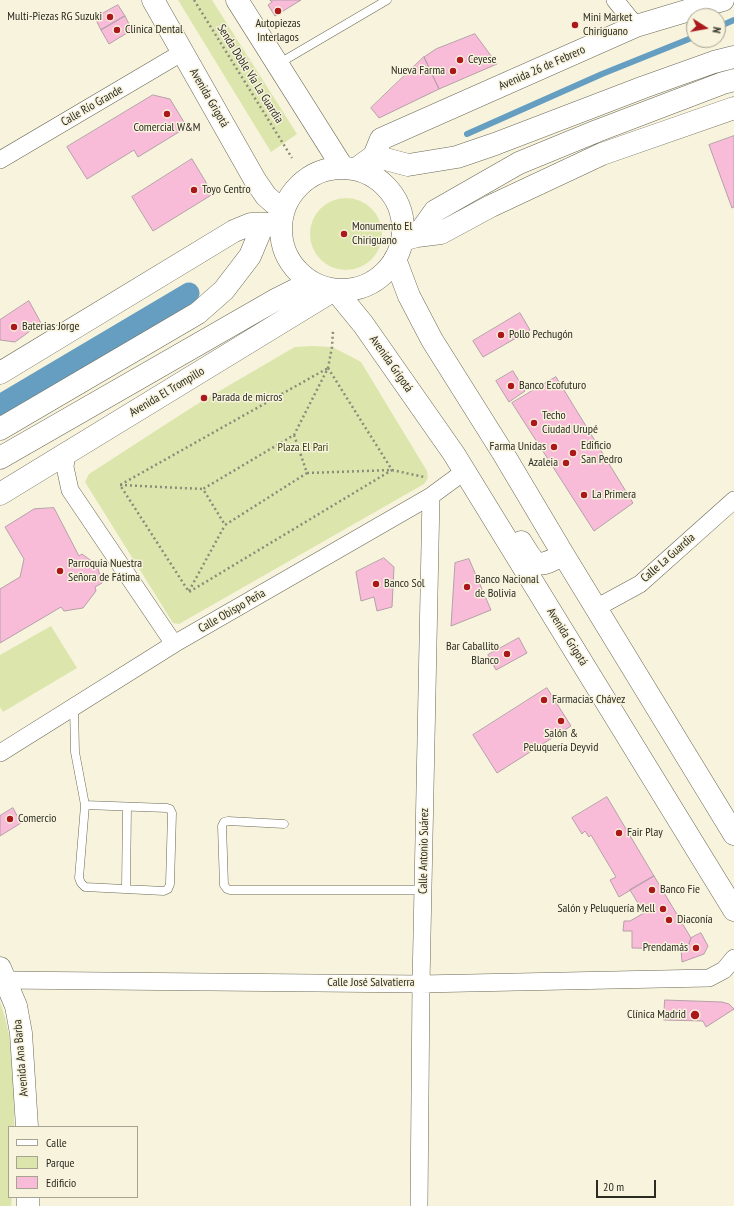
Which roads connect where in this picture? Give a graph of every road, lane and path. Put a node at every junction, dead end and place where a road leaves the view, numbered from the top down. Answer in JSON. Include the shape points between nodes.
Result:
{"nodes":[{"id":1,"x":153,"y":0,"type":"edge"},
{"id":2,"x":194,"y":0,"type":"edge"},
{"id":3,"x":237,"y":0,"type":"edge"},
{"id":4,"x":387,"y":0,"type":"edge"},
{"id":5,"x":615,"y":0,"type":"edge"},
{"id":6,"x":724,"y":0,"type":"edge"},
{"id":7,"x":636,"y":26,"type":"junction"},
{"id":8,"x":183,"y":52,"type":"junction"},
{"id":9,"x":734,"y":57,"type":"edge"},
{"id":10,"x":277,"y":64,"type":"junction"},
{"id":11,"x":734,"y":80,"type":"edge"},
{"id":12,"x":734,"y":108,"type":"edge"},
{"id":13,"x":374,"y":156,"type":"junction"},
{"id":14,"x":292,"y":158,"type":"dead end"},
{"id":15,"x":0,"y":160,"type":"edge"},
{"id":16,"x":350,"y":169,"type":"junction"},
{"id":17,"x":276,"y":220,"type":"junction"},
{"id":18,"x":405,"y":245,"type":"junction"},
{"id":19,"x":311,"y":282,"type":"junction"},
{"id":20,"x":335,"y":290,"type":"junction"},
{"id":21,"x":333,"y":332,"type":"dead end"},
{"id":22,"x":328,"y":368,"type":"junction"},
{"id":23,"x":0,"y":373,"type":"edge"},
{"id":24,"x":0,"y":429,"type":"edge"},
{"id":25,"x":294,"y":435,"type":"junction"},
{"id":26,"x":67,"y":452,"type":"junction"},
{"id":27,"x":0,"y":458,"type":"edge"},
{"id":28,"x":459,"y":462,"type":"junction"},
{"id":29,"x":392,"y":470,"type":"junction"},
{"id":30,"x":307,"y":473,"type":"junction"},
{"id":31,"x":120,"y":485,"type":"junction"},
{"id":32,"x":203,"y":489,"type":"junction"},
{"id":33,"x":0,"y":494,"type":"edge"},
{"id":34,"x":434,"y":494,"type":"junction"},
{"id":35,"x":734,"y":500,"type":"edge"},
{"id":36,"x":226,"y":525,"type":"junction"},
{"id":37,"x":563,"y":554,"type":"junction"},
{"id":38,"x":189,"y":592,"type":"junction"},
{"id":39,"x":596,"y":608,"type":"junction"},
{"id":40,"x":174,"y":644,"type":"junction"},
{"id":41,"x":74,"y":707,"type":"junction"},
{"id":42,"x":0,"y":753,"type":"edge"},
{"id":43,"x":84,"y":804,"type":"junction"},
{"id":44,"x":127,"y":807,"type":"junction"},
{"id":45,"x":284,"y":824,"type":"dead end"},
{"id":46,"x":734,"y":834,"type":"edge"},
{"id":47,"x":126,"y":888,"type":"junction"},
{"id":48,"x":423,"y":890,"type":"junction"},
{"id":49,"x":734,"y":910,"type":"edge"},
{"id":50,"x":734,"y":958,"type":"edge"},
{"id":51,"x":2,"y":976,"type":"edge"},
{"id":52,"x":421,"y":984,"type":"junction"},
{"id":53,"x":27,"y":1126,"type":"edge"},
{"id":54,"x":419,"y":1206,"type":"edge"}],
"edges":[{"from":1,"to":8,"type":"main road","name":"Avenida Grigotá"},
{"from":2,"to":14,"type":"path","name":"Senda Doble Vía La Guardia"},
{"from":3,"to":10,"type":"main road"},
{"from":4,"to":10,"type":"lane"},
{"from":5,"to":7,"type":"street"},
{"from":6,"to":7,"type":"main road","name":"Avenida 26 de Febrero"},
{"from":7,"to":13,"type":"main road","name":"Avenida 26 de Febrero","via":[[381,140]]},
{"from":8,"to":15,"type":"street","name":"Calle Río Grande"},
{"from":8,"to":17,"type":"main road","name":"Avenida Grigotá","via":[[266,196]]},
{"from":9,"to":13,"type":"main road","via":[[644,87],[457,157],[408,165]]},
{"from":10,"to":16,"type":"main road"},
{"from":11,"to":18,"type":"main road","via":[[519,163],[436,211]]},
{"from":12,"to":18,"type":"main road","via":[[602,154],[491,206],[441,233]]},
{"from":13,"to":16,"type":"main road","name":"Avenida 26 de Febrero"},
{"from":16,"to":17,"type":"main road","via":[[330,169],[306,180],[296,189]]},
{"from":16,"to":18,"type":"main road","via":[[369,175],[390,192],[401,215]]},
{"from":17,"to":19,"type":"main road","via":[[289,259],[298,272]]},
{"from":17,"to":23,"type":"main road","via":[[250,224],[234,230]]},
{"from":17,"to":24,"type":"main road","via":[[224,290],[198,313]]},
{"from":18,"to":20,"type":"main road","via":[[384,274],[370,283],[354,289]]},
{"from":18,"to":37,"type":"main road","via":[[409,296],[432,340]]},
{"from":19,"to":20,"type":"main road"},
{"from":19,"to":27,"type":"main road"},
{"from":20,"to":26,"type":"main road","name":"Avenida El Trompillo"},
{"from":20,"to":28,"type":"main road","name":"Avenida Grigotá","via":[[378,345]]},
{"from":21,"to":22,"type":"path"},
{"from":22,"to":25,"type":"path"},
{"from":22,"to":29,"type":"path"},
{"from":22,"to":31,"type":"path"},
{"from":25,"to":30,"type":"path"},
{"from":25,"to":32,"type":"path"},
{"from":26,"to":33,"type":"main road","name":"Avenida El Trompillo"},
{"from":26,"to":40,"type":"street","via":[[65,467],[70,490]]},
{"from":28,"to":34,"type":"street","name":"Calle Obispo Peña"},
{"from":28,"to":37,"type":"main road","via":[[474,473],[533,561],[541,564]]},
{"from":28,"to":49,"type":"main road","name":"Avenida Grigotá"},
{"from":29,"to":30,"type":"path"},
{"from":29,"to":34,"type":"path","via":[[428,478]]},
{"from":29,"to":38,"type":"path"},
{"from":30,"to":36,"type":"path"},
{"from":31,"to":32,"type":"path"},
{"from":31,"to":38,"type":"path"},
{"from":32,"to":36,"type":"path"},
{"from":34,"to":40,"type":"street","name":"Calle Obispo Peña"},
{"from":34,"to":48,"type":"street","name":"Calle Antonio Suárez"},
{"from":35,"to":39,"type":"street","name":"Calle La Guardia","via":[[640,584]]},
{"from":36,"to":38,"type":"path"},
{"from":37,"to":39,"type":"main road"},
{"from":39,"to":46,"type":"main road"},
{"from":40,"to":41,"type":"street","name":"Calle Obispo Peña"},
{"from":41,"to":42,"type":"street","name":"Calle Obispo Peña"},
{"from":41,"to":43,"type":"lane","via":[[75,752]]},
{"from":43,"to":44,"type":"lane"},
{"from":43,"to":47,"type":"lane","via":[[79,878],[81,883],[85,886]]},
{"from":44,"to":47,"type":"lane"},
{"from":44,"to":47,"type":"lane","via":[[167,808],[172,812],[168,890]]},
{"from":45,"to":48,"type":"lane","via":[[224,822],[224,885],[227,889]]},
{"from":48,"to":52,"type":"street","name":"Calle Antonio Suárez"},
{"from":50,"to":52,"type":"street","name":"Calle José Salvatierra","via":[[724,970],[709,978]]},
{"from":51,"to":52,"type":"street","name":"Calle José Salvatierra"},
{"from":51,"to":53,"type":"main road","name":"Avenida Ana Barba","via":[[16,1006],[21,1033]]},
{"from":52,"to":54,"type":"street","name":"Calle Antonio Suárez"}]}
